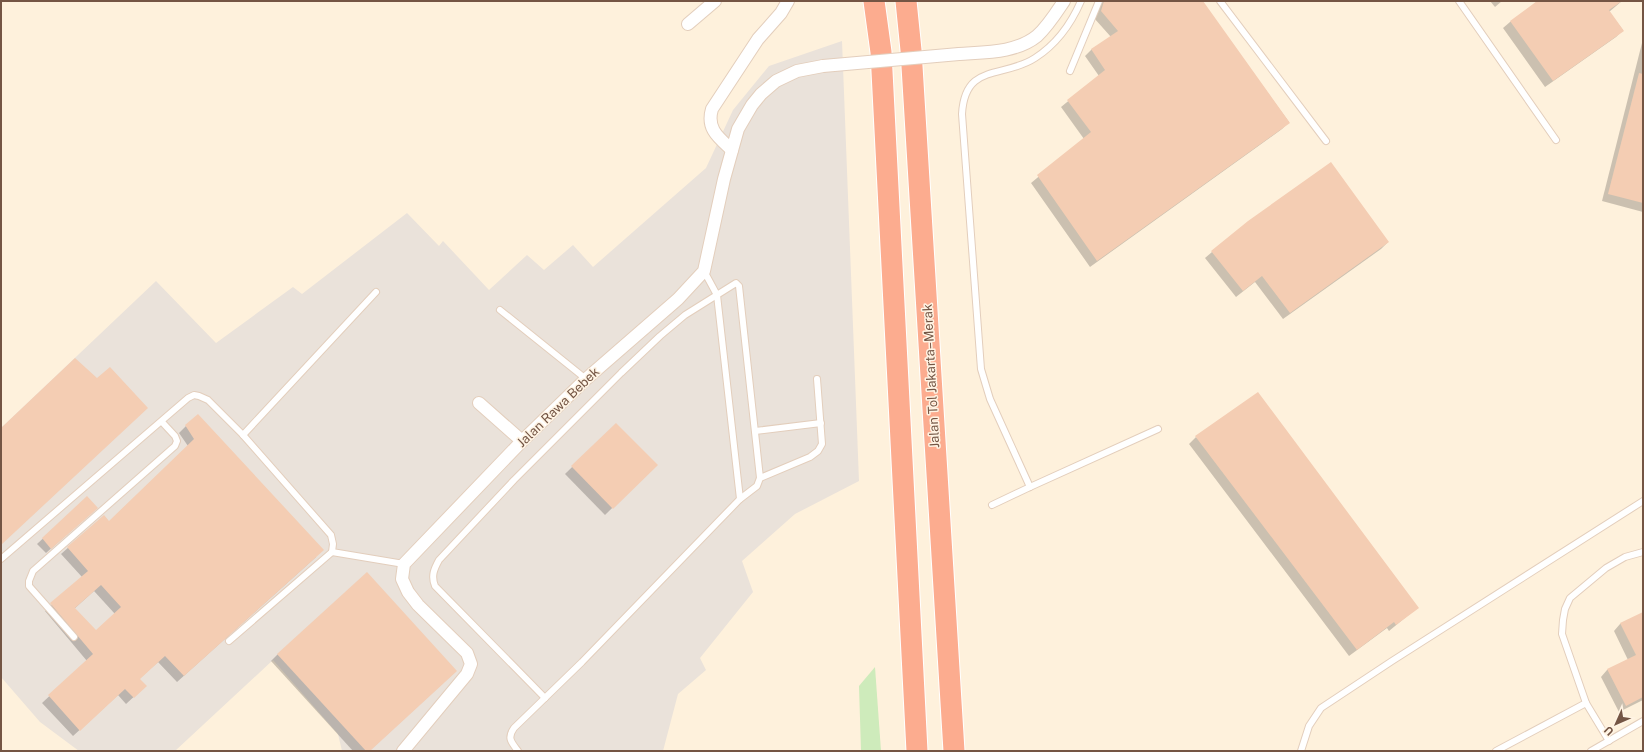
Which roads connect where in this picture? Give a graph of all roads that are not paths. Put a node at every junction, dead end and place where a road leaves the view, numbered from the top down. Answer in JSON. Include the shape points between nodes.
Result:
{"nodes":[{"id":1,"x":714,"y":1,"type":"edge"},
{"id":2,"x":788,"y":1,"type":"edge"},
{"id":3,"x":874,"y":1,"type":"edge"},
{"id":4,"x":906,"y":1,"type":"edge"},
{"id":5,"x":1064,"y":1,"type":"edge"},
{"id":6,"x":1081,"y":1,"type":"edge"},
{"id":7,"x":1099,"y":1,"type":"edge"},
{"id":8,"x":1220,"y":1,"type":"edge"},
{"id":9,"x":1459,"y":1,"type":"edge"},
{"id":10,"x":688,"y":24,"type":"dead end"},
{"id":11,"x":1070,"y":71,"type":"dead end"},
{"id":12,"x":1556,"y":140,"type":"dead end"},
{"id":13,"x":1326,"y":141,"type":"dead end"},
{"id":14,"x":732,"y":150,"type":"junction"},
{"id":15,"x":704,"y":271,"type":"junction"},
{"id":16,"x":376,"y":292,"type":"dead end"},
{"id":17,"x":718,"y":295,"type":"junction"},
{"id":18,"x":500,"y":310,"type":"dead end"},
{"id":19,"x":586,"y":379,"type":"junction"},
{"id":20,"x":818,"y":379,"type":"dead end"},
{"id":21,"x":479,"y":403,"type":"dead end"},
{"id":22,"x":162,"y":422,"type":"junction"},
{"id":23,"x":821,"y":423,"type":"junction"},
{"id":24,"x":1158,"y":430,"type":"dead end"},
{"id":25,"x":755,"y":431,"type":"junction"},
{"id":26,"x":243,"y":435,"type":"junction"},
{"id":27,"x":522,"y":441,"type":"junction"},
{"id":28,"x":760,"y":478,"type":"junction"},
{"id":29,"x":1030,"y":487,"type":"junction"},
{"id":30,"x":740,"y":499,"type":"junction"},
{"id":31,"x":1643,"y":501,"type":"edge"},
{"id":32,"x":992,"y":506,"type":"dead end"},
{"id":33,"x":332,"y":552,"type":"junction"},
{"id":34,"x":1643,"y":552,"type":"edge"},
{"id":35,"x":1,"y":559,"type":"edge"},
{"id":36,"x":404,"y":564,"type":"junction"},
{"id":37,"x":74,"y":637,"type":"dead end"},
{"id":38,"x":229,"y":640,"type":"dead end"},
{"id":39,"x":545,"y":698,"type":"junction"},
{"id":40,"x":1586,"y":703,"type":"junction"},
{"id":41,"x":1643,"y":721,"type":"edge"},
{"id":42,"x":1609,"y":740,"type":"junction"},
{"id":43,"x":403,"y":751,"type":"edge"},
{"id":44,"x":518,"y":751,"type":"edge"},
{"id":45,"x":917,"y":751,"type":"edge"},
{"id":46,"x":954,"y":751,"type":"edge"},
{"id":47,"x":1301,"y":751,"type":"edge"},
{"id":48,"x":1496,"y":751,"type":"edge"},
{"id":49,"x":1591,"y":751,"type":"edge"}],
"edges":[{"from":1,"to":10,"type":"street"},
{"from":2,"to":14,"type":"street","via":[[754,45],[712,109],[712,128]]},
{"from":3,"to":45,"type":"highway","via":[[881,52]]},
{"from":4,"to":46,"type":"highway","name":"Jalan Tol Jakarta–Merak"},
{"from":5,"to":14,"type":"street","name":"Jalan Rawa Bebek","bridge":true,"via":[[1037,36],[1003,51],[823,66],[797,71],[776,81],[761,94],[738,129]]},
{"from":6,"to":29,"type":"lane","via":[[1066,29],[1051,46],[1034,59],[1017,67],[993,72],[980,78],[969,86],[963,101],[981,369],[990,399]]},
{"from":7,"to":11,"type":"lane"},
{"from":8,"to":13,"type":"lane"},
{"from":9,"to":12,"type":"lane"},
{"from":14,"to":15,"type":"street","name":"Jalan Rawa Bebek"},
{"from":15,"to":17,"type":"lane"},
{"from":15,"to":19,"type":"street","name":"Jalan Rawa Bebek","via":[[678,299]]},
{"from":16,"to":26,"type":"lane"},
{"from":17,"to":25,"type":"lane","via":[[736,283],[738,286]]},
{"from":17,"to":30,"type":"lane"},
{"from":17,"to":39,"type":"lane","via":[[685,315],[620,373],[514,480],[439,560],[434,569],[432,580],[435,586]]},
{"from":18,"to":19,"type":"lane"},
{"from":19,"to":27,"type":"street","name":"Jalan Rawa Bebek"},
{"from":20,"to":23,"type":"lane"},
{"from":21,"to":27,"type":"street"},
{"from":22,"to":26,"type":"lane","via":[[194,395],[208,400]]},
{"from":22,"to":35,"type":"lane"},
{"from":22,"to":37,"type":"lane","via":[[175,436],[175,446],[30,576],[29,586]]},
{"from":23,"to":25,"type":"lane"},
{"from":23,"to":28,"type":"lane","via":[[822,444],[818,451],[810,457]]},
{"from":24,"to":29,"type":"lane"},
{"from":25,"to":28,"type":"lane"},
{"from":26,"to":33,"type":"lane","via":[[331,535]]},
{"from":27,"to":36,"type":"street","name":"Jalan Rawa Bebek"},
{"from":28,"to":30,"type":"lane","via":[[757,486]]},
{"from":29,"to":32,"type":"lane"},
{"from":30,"to":39,"type":"lane"},
{"from":31,"to":47,"type":"lane","via":[[1321,708],[1309,726]]},
{"from":33,"to":36,"type":"lane"},
{"from":33,"to":38,"type":"lane"},
{"from":34,"to":40,"type":"lane","via":[[1625,557],[1606,568],[1570,598],[1565,609],[1562,634]]},
{"from":36,"to":43,"type":"street","via":[[402,579],[408,592],[467,653],[471,664],[467,674]]},
{"from":39,"to":44,"type":"lane","via":[[512,732],[510,740]]},
{"from":40,"to":42,"type":"lane"},
{"from":40,"to":48,"type":"lane"},
{"from":41,"to":42,"type":"lane"},
{"from":42,"to":49,"type":"lane"}]}
